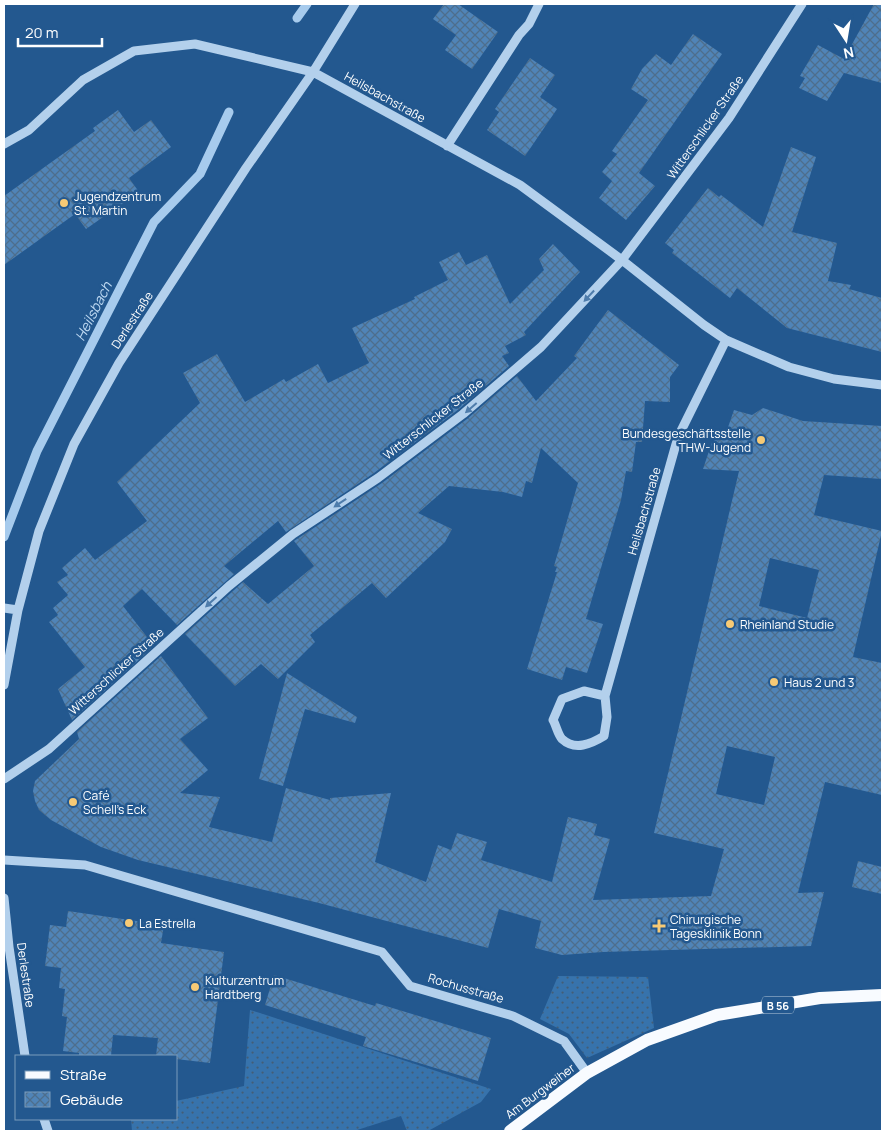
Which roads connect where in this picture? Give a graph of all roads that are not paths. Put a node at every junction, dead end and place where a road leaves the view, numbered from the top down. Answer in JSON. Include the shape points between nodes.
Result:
{"nodes":[{"id":1,"x":355,"y":4,"type":"edge"},
{"id":2,"x":539,"y":4,"type":"edge"},
{"id":3,"x":802,"y":4,"type":"edge"},
{"id":4,"x":313,"y":72,"type":"junction"},
{"id":5,"x":4,"y":144,"type":"edge"},
{"id":6,"x":447,"y":146,"type":"junction"},
{"id":7,"x":622,"y":260,"type":"junction"},
{"id":8,"x":726,"y":340,"type":"junction"},
{"id":9,"x":882,"y":385,"type":"edge"},
{"id":10,"x":4,"y":608,"type":"edge"},
{"id":11,"x":18,"y":610,"type":"junction"},
{"id":12,"x":4,"y":685,"type":"edge"},
{"id":13,"x":604,"y":696,"type":"junction"},
{"id":14,"x":4,"y":779,"type":"edge"},
{"id":15,"x":4,"y":860,"type":"edge"},
{"id":16,"x":4,"y":898,"type":"edge"},
{"id":17,"x":882,"y":995,"type":"edge"},
{"id":18,"x":25,"y":1055,"type":"edge"},
{"id":19,"x":587,"y":1073,"type":"junction"},
{"id":20,"x":510,"y":1131,"type":"edge"}],
"edges":[{"from":1,"to":4,"type":"street","name":"Derlestraße"},
{"from":2,"to":6,"type":"street"},
{"from":3,"to":7,"type":"street","name":"Witterschlicker Straße","via":[[729,118]]},
{"from":4,"to":5,"type":"street","name":"Heilsbachstraße","via":[[194,44],[134,51],[84,80],[29,130]]},
{"from":4,"to":6,"type":"street","name":"Heilsbachstraße"},
{"from":4,"to":11,"type":"street","name":"Derlestraße","via":[[119,362],[74,444],[39,531]]},
{"from":6,"to":7,"type":"street","name":"Heilsbachstraße","via":[[520,185]]},
{"from":7,"to":8,"type":"street","name":"Heilsbachstraße"},
{"from":7,"to":14,"type":"street","name":"Witterschlicker Straße","one_way":true,"via":[[542,346],[463,414],[378,478],[293,534],[228,586],[49,749]]},
{"from":8,"to":9,"type":"street","name":"Heilsbachstraße","via":[[789,367],[834,379]]},
{"from":8,"to":13,"type":"street","name":"Heilsbachstraße","via":[[678,437]]},
{"from":10,"to":11,"type":"street"},
{"from":11,"to":12,"type":"street","name":"Derlestraße"},
{"from":13,"to":13,"type":"street","name":"Heilsbachstraße","via":[[607,717],[604,736],[593,743],[576,746],[562,738],[553,720],[562,699],[584,691]]},
{"from":15,"to":19,"type":"street","name":"Rochusstraße","via":[[85,864],[382,952],[410,986],[513,1016],[564,1040]]},
{"from":16,"to":18,"type":"street","name":"Derlestraße"},
{"from":17,"to":19,"type":"main road","number":"B 56","via":[[820,998],[718,1015],[647,1040]]},
{"from":19,"to":20,"type":"main road","name":"Am Burgweiher","number":"B 56"}]}
